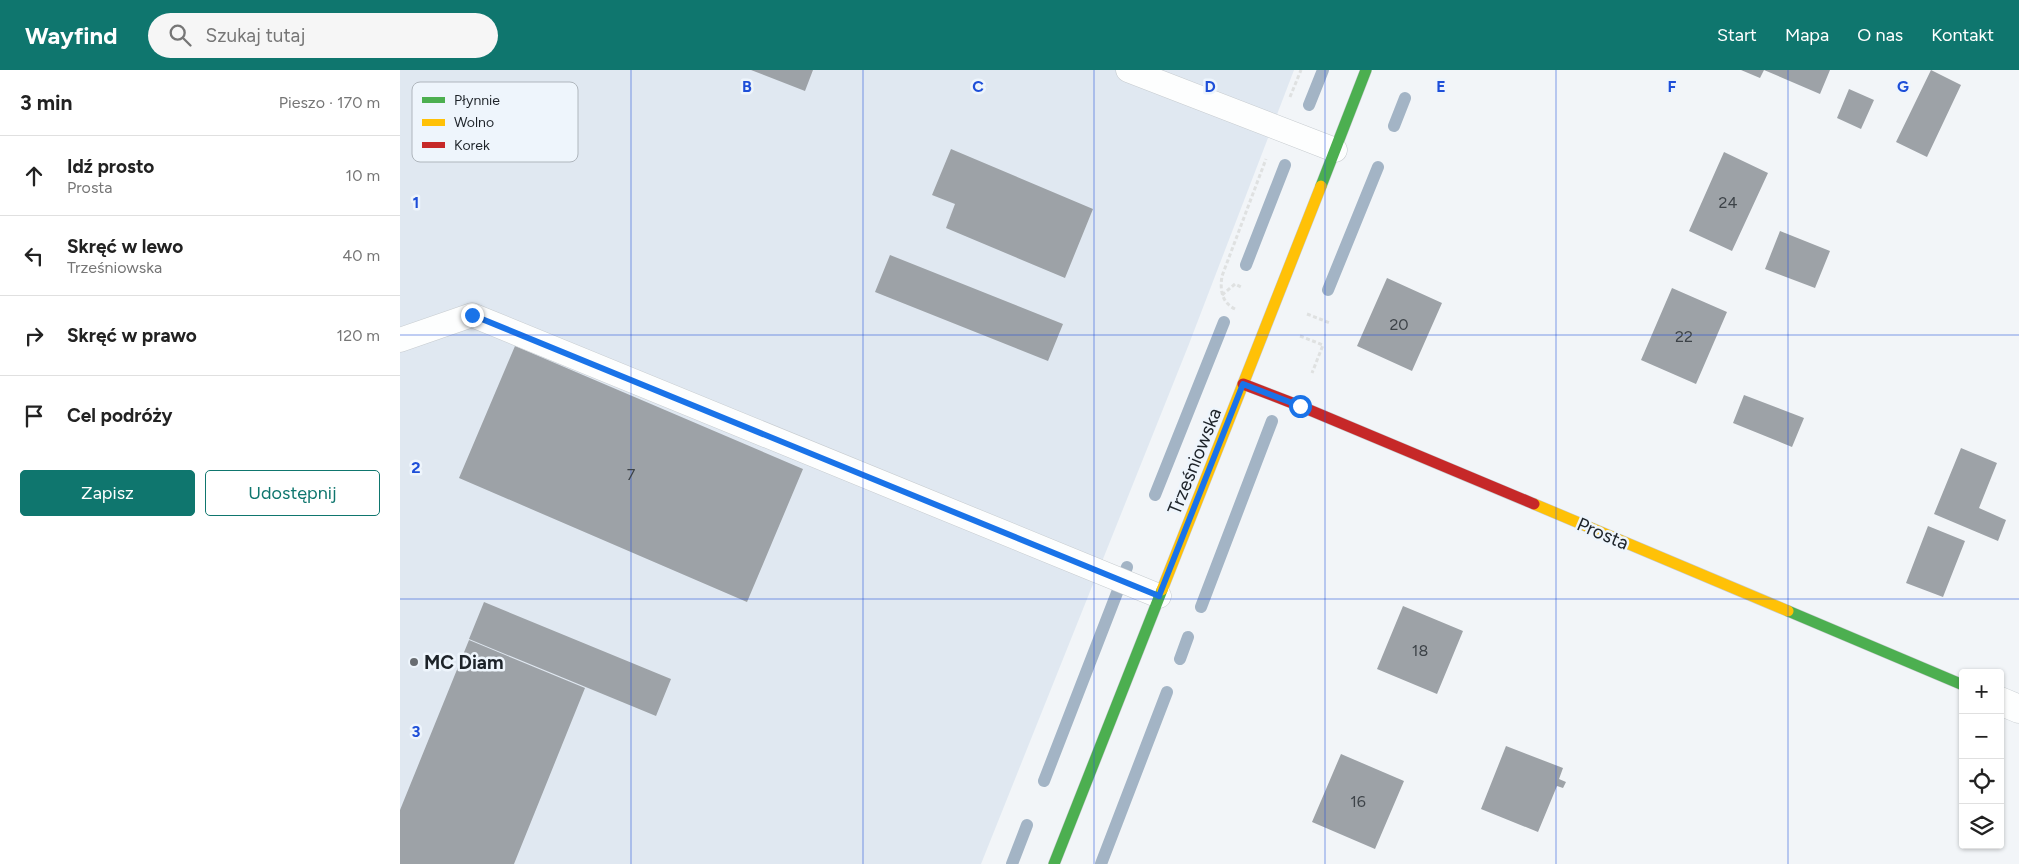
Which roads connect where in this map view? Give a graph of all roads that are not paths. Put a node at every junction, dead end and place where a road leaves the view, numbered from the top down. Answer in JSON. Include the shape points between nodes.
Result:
{"nodes":[{"id":1,"x":1128,"y":70,"type":"edge"},
{"id":2,"x":1366,"y":70,"type":"edge"},
{"id":3,"x":1335,"y":150,"type":"junction"},
{"id":4,"x":400,"y":340,"type":"edge"},
{"id":5,"x":1243,"y":384,"type":"junction"},
{"id":6,"x":1159,"y":596,"type":"junction"},
{"id":7,"x":1959,"y":683,"type":"edge"},
{"id":8,"x":2004,"y":702,"type":"edge"},
{"id":9,"x":2019,"y":708,"type":"edge"},
{"id":10,"x":1054,"y":864,"type":"edge"}],
"edges":[{"from":1,"to":3,"type":"lane"},
{"from":2,"to":3,"type":"main road","name":"Trześniowska"},
{"from":3,"to":5,"type":"main road","name":"Trześniowska"},
{"from":4,"to":6,"type":"lane","via":[[472,315]]},
{"from":5,"to":6,"type":"main road","name":"Trześniowska"},
{"from":5,"to":7,"type":"main road","name":"Prosta"},
{"from":6,"to":10,"type":"main road","name":"Trześniowska"},
{"from":8,"to":9,"type":"street"}]}
